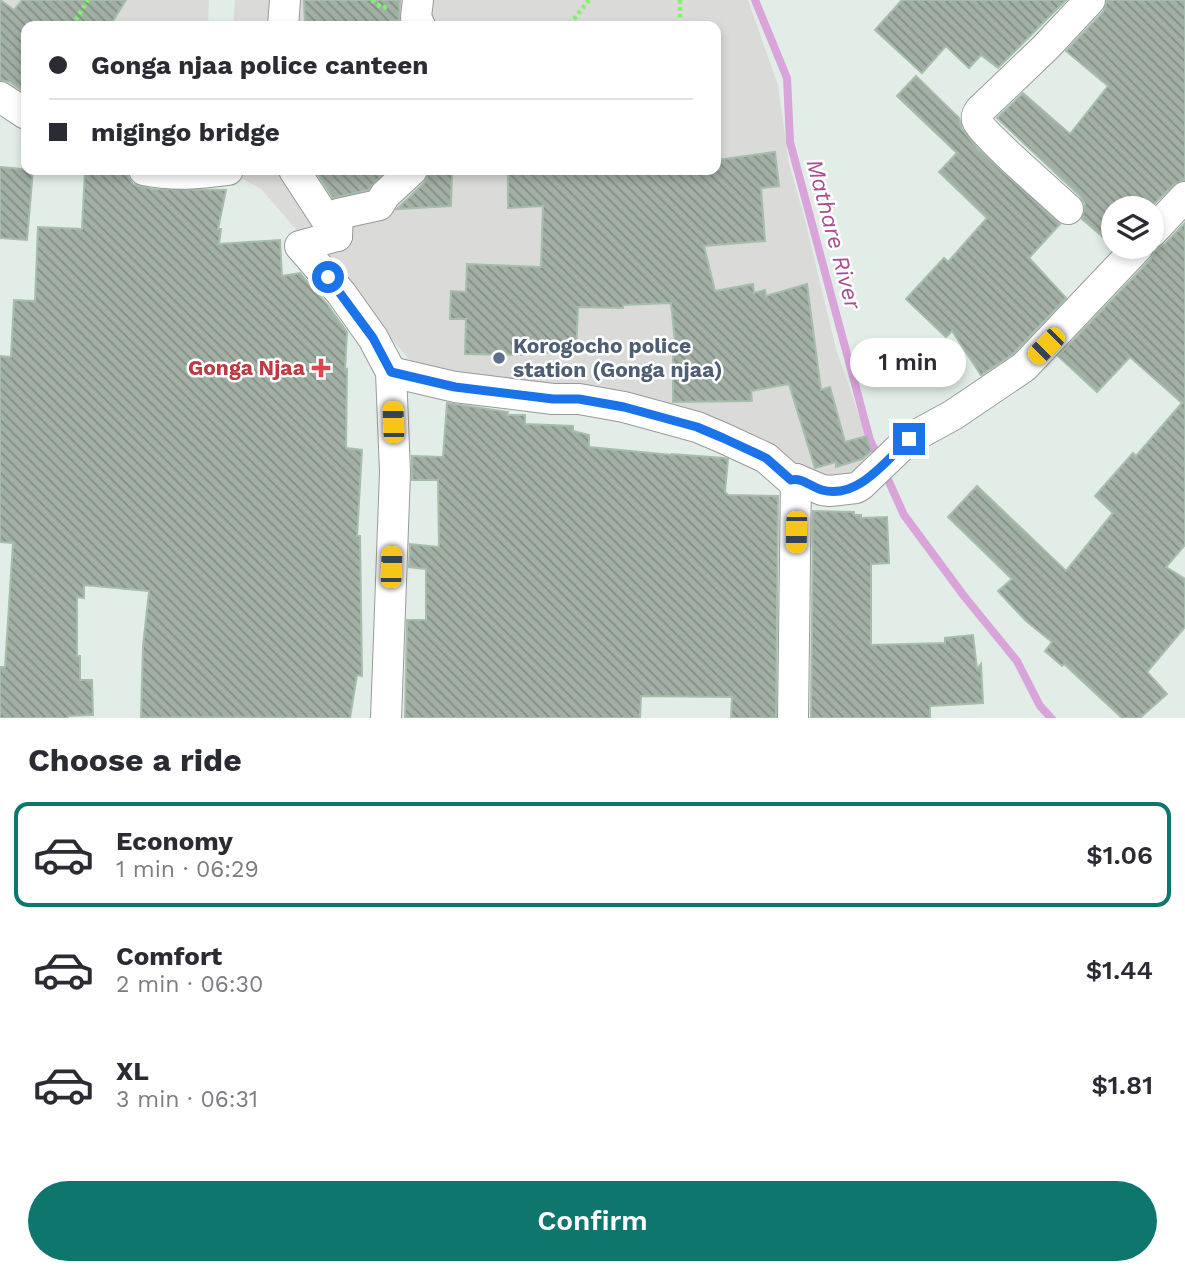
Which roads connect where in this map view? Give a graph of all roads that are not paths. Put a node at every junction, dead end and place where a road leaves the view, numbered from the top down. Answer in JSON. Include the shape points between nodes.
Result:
{"nodes":[{"id":1,"x":285,"y":0,"type":"edge"},
{"id":2,"x":418,"y":0,"type":"edge"},
{"id":3,"x":1090,"y":0,"type":"edge"},
{"id":4,"x":283,"y":21,"type":"edge"},
{"id":5,"x":417,"y":21,"type":"edge"},
{"id":6,"x":0,"y":97,"type":"edge"},
{"id":7,"x":21,"y":111,"type":"edge"},
{"id":8,"x":297,"y":175,"type":"edge"},
{"id":9,"x":407,"y":175,"type":"edge"},
{"id":10,"x":1185,"y":197,"type":"edge"},
{"id":11,"x":1068,"y":209,"type":"dead end"},
{"id":12,"x":1164,"y":219,"type":"edge"},
{"id":13,"x":337,"y":236,"type":"junction"},
{"id":14,"x":1127,"y":259,"type":"edge"},
{"id":15,"x":391,"y":372,"type":"junction"},
{"id":16,"x":796,"y":479,"type":"junction"},
{"id":17,"x":386,"y":718,"type":"edge"},
{"id":18,"x":793,"y":718,"type":"edge"}],
"edges":[{"from":1,"to":4,"type":"street"},
{"from":2,"to":5,"type":"street"},
{"from":3,"to":11,"type":"street","via":[[976,116],[991,138]]},
{"from":6,"to":7,"type":"street"},
{"from":8,"to":13,"type":"street"},
{"from":9,"to":13,"type":"street","via":[[379,205],[338,214]]},
{"from":10,"to":12,"type":"street"},
{"from":13,"to":15,"type":"street","via":[[300,246],[349,304]]},
{"from":14,"to":16,"type":"street","via":[[1024,367],[909,439],[856,488],[822,490]]},
{"from":15,"to":16,"type":"street","via":[[455,387],[624,407],[706,430],[766,458],[791,480]]},
{"from":15,"to":17,"type":"street","via":[[395,472]]},
{"from":16,"to":18,"type":"street"}]}
